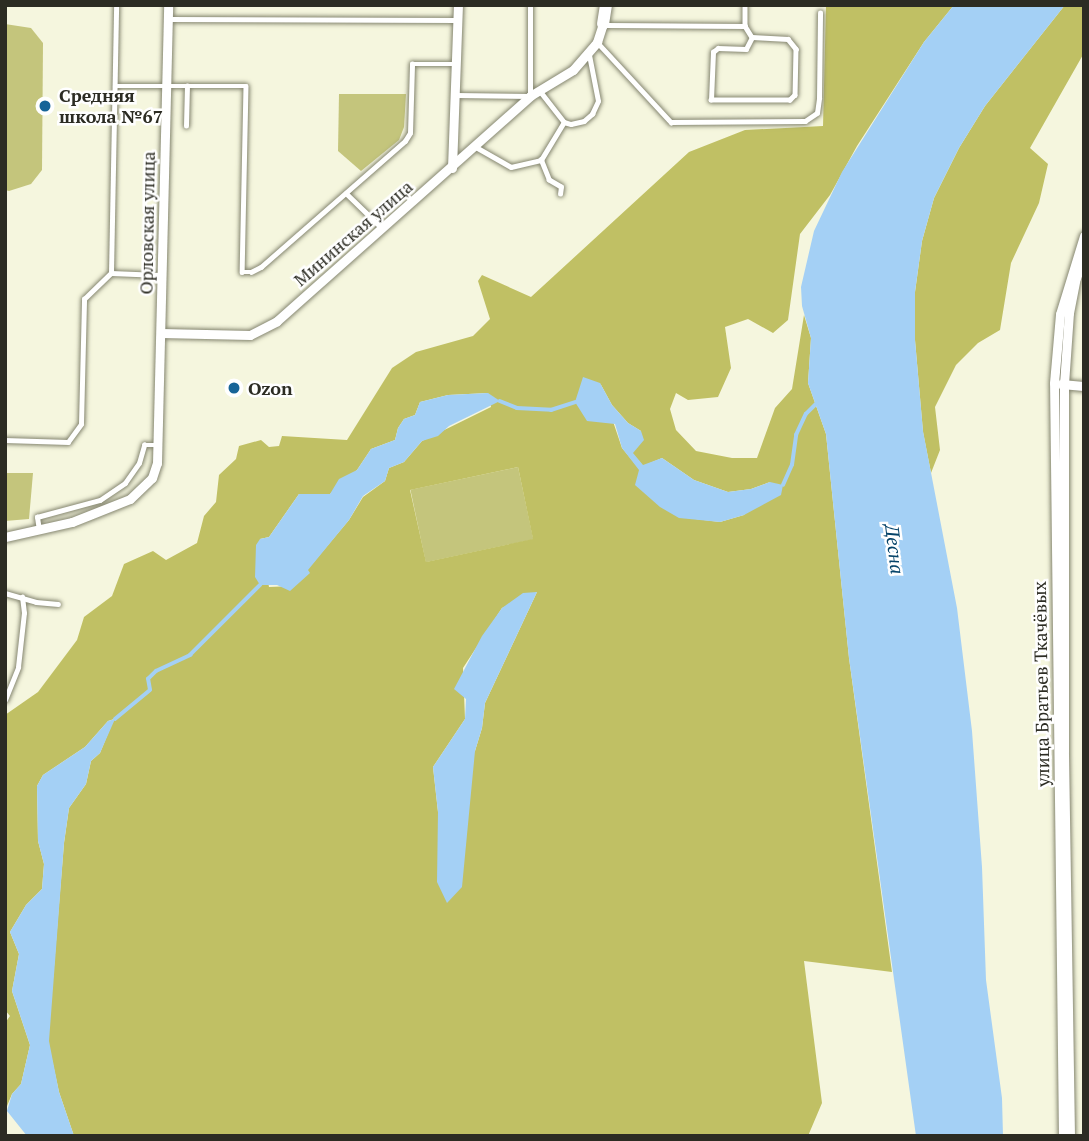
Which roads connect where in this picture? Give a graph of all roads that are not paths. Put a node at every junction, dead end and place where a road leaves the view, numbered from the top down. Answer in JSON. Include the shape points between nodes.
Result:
{"nodes":[{"id":1,"x":117,"y":5,"type":"edge"},
{"id":2,"x":168,"y":5,"type":"edge"},
{"id":3,"x":458,"y":5,"type":"edge"},
{"id":4,"x":530,"y":5,"type":"edge"},
{"id":5,"x":606,"y":5,"type":"edge"},
{"id":6,"x":746,"y":5,"type":"edge"},
{"id":7,"x":820,"y":13,"type":"dead end"},
{"id":8,"x":168,"y":19,"type":"junction"},
{"id":9,"x":458,"y":20,"type":"junction"},
{"id":10,"x":603,"y":24,"type":"junction"},
{"id":11,"x":745,"y":26,"type":"junction"},
{"id":12,"x":752,"y":37,"type":"junction"},
{"id":13,"x":597,"y":42,"type":"junction"},
{"id":14,"x":589,"y":54,"type":"junction"},
{"id":15,"x":457,"y":64,"type":"junction"},
{"id":16,"x":115,"y":86,"type":"junction"},
{"id":17,"x":166,"y":86,"type":"junction"},
{"id":18,"x":187,"y":86,"type":"junction"},
{"id":19,"x":535,"y":93,"type":"junction"},
{"id":20,"x":456,"y":95,"type":"junction"},
{"id":21,"x":564,"y":122,"type":"junction"},
{"id":22,"x":186,"y":126,"type":"dead end"},
{"id":23,"x":476,"y":146,"type":"junction"},
{"id":24,"x":541,"y":160,"type":"junction"},
{"id":25,"x":452,"y":168,"type":"junction"},
{"id":26,"x":346,"y":193,"type":"junction"},
{"id":27,"x":560,"y":194,"type":"dead end"},
{"id":28,"x":383,"y":229,"type":"junction"},
{"id":29,"x":1084,"y":236,"type":"edge"},
{"id":30,"x":1084,"y":257,"type":"edge"},
{"id":31,"x":111,"y":273,"type":"junction"},
{"id":32,"x":162,"y":275,"type":"junction"},
{"id":33,"x":161,"y":333,"type":"junction"},
{"id":34,"x":1059,"y":384,"type":"junction"},
{"id":35,"x":1084,"y":386,"type":"edge"},
{"id":36,"x":5,"y":440,"type":"edge"},
{"id":37,"x":159,"y":443,"type":"junction"},
{"id":38,"x":39,"y":531,"type":"junction"},
{"id":39,"x":5,"y":537,"type":"edge"},
{"id":40,"x":5,"y":593,"type":"edge"},
{"id":41,"x":22,"y":597,"type":"junction"},
{"id":42,"x":58,"y":604,"type":"dead end"},
{"id":43,"x":5,"y":700,"type":"edge"},
{"id":44,"x":1063,"y":1136,"type":"edge"},
{"id":45,"x":1070,"y":1136,"type":"edge"}],
"edges":[{"from":1,"to":16,"type":"lane"},
{"from":2,"to":8,"type":"street","name":"Орловская улица"},
{"from":3,"to":9,"type":"street"},
{"from":4,"to":19,"type":"lane"},
{"from":5,"to":10,"type":"street"},
{"from":6,"to":11,"type":"lane"},
{"from":7,"to":13,"type":"lane","via":[[817,113],[805,121],[671,122]]},
{"from":8,"to":9,"type":"lane"},
{"from":8,"to":17,"type":"street","name":"Орловская улица"},
{"from":9,"to":15,"type":"street"},
{"from":10,"to":11,"type":"lane"},
{"from":10,"to":13,"type":"street","name":"Мининская улица"},
{"from":11,"to":12,"type":"lane"},
{"from":12,"to":12,"type":"lane","via":[[788,39],[796,49],[796,95],[790,100],[710,100],[713,52],[718,48],[746,49]]},
{"from":13,"to":14,"type":"street","name":"Мининская улица"},
{"from":14,"to":19,"type":"street","name":"Мининская улица","via":[[573,70]]},
{"from":14,"to":21,"type":"lane","via":[[598,101],[584,121]]},
{"from":15,"to":20,"type":"street"},
{"from":15,"to":26,"type":"lane","via":[[412,64],[410,133]]},
{"from":16,"to":17,"type":"lane"},
{"from":16,"to":31,"type":"lane"},
{"from":17,"to":18,"type":"lane"},
{"from":17,"to":32,"type":"street","name":"Орловская улица"},
{"from":18,"to":22,"type":"lane"},
{"from":18,"to":26,"type":"lane","via":[[246,86],[242,272],[261,267]]},
{"from":19,"to":20,"type":"lane"},
{"from":19,"to":21,"type":"lane"},
{"from":19,"to":23,"type":"street","name":"Мининская улица"},
{"from":20,"to":25,"type":"street"},
{"from":21,"to":24,"type":"lane"},
{"from":23,"to":24,"type":"lane","via":[[511,167]]},
{"from":23,"to":25,"type":"street","name":"Мининская улица"},
{"from":24,"to":27,"type":"lane","via":[[549,180],[561,187]]},
{"from":25,"to":28,"type":"street","name":"Мининская улица"},
{"from":26,"to":28,"type":"lane"},
{"from":28,"to":33,"type":"street","name":"Мининская улица","via":[[277,321],[250,335]]},
{"from":29,"to":34,"type":"street","name":"улица Братьев Ткачёвых","via":[[1059,314]]},
{"from":30,"to":34,"type":"street","name":"улица Братьев Ткачёвых","via":[[1069,313]]},
{"from":31,"to":32,"type":"lane"},
{"from":31,"to":36,"type":"lane","via":[[84,299],[81,424],[68,442]]},
{"from":32,"to":33,"type":"street","name":"Орловская улица"},
{"from":33,"to":37,"type":"street","name":"Орловская улица"},
{"from":34,"to":35,"type":"street"},
{"from":34,"to":44,"type":"street","name":"улица Братьев Ткачёвых"},
{"from":34,"to":45,"type":"street","name":"улица Братьев Ткачёвых"},
{"from":37,"to":38,"type":"street","name":"Орловская улица","via":[[152,478],[130,499],[101,513]]},
{"from":37,"to":38,"type":"lane","via":[[144,445],[139,463],[125,483],[100,499],[37,517]]},
{"from":38,"to":39,"type":"street","name":"Орловская улица"},
{"from":40,"to":41,"type":"lane"},
{"from":41,"to":42,"type":"lane"},
{"from":41,"to":43,"type":"lane","via":[[18,667]]}]}
